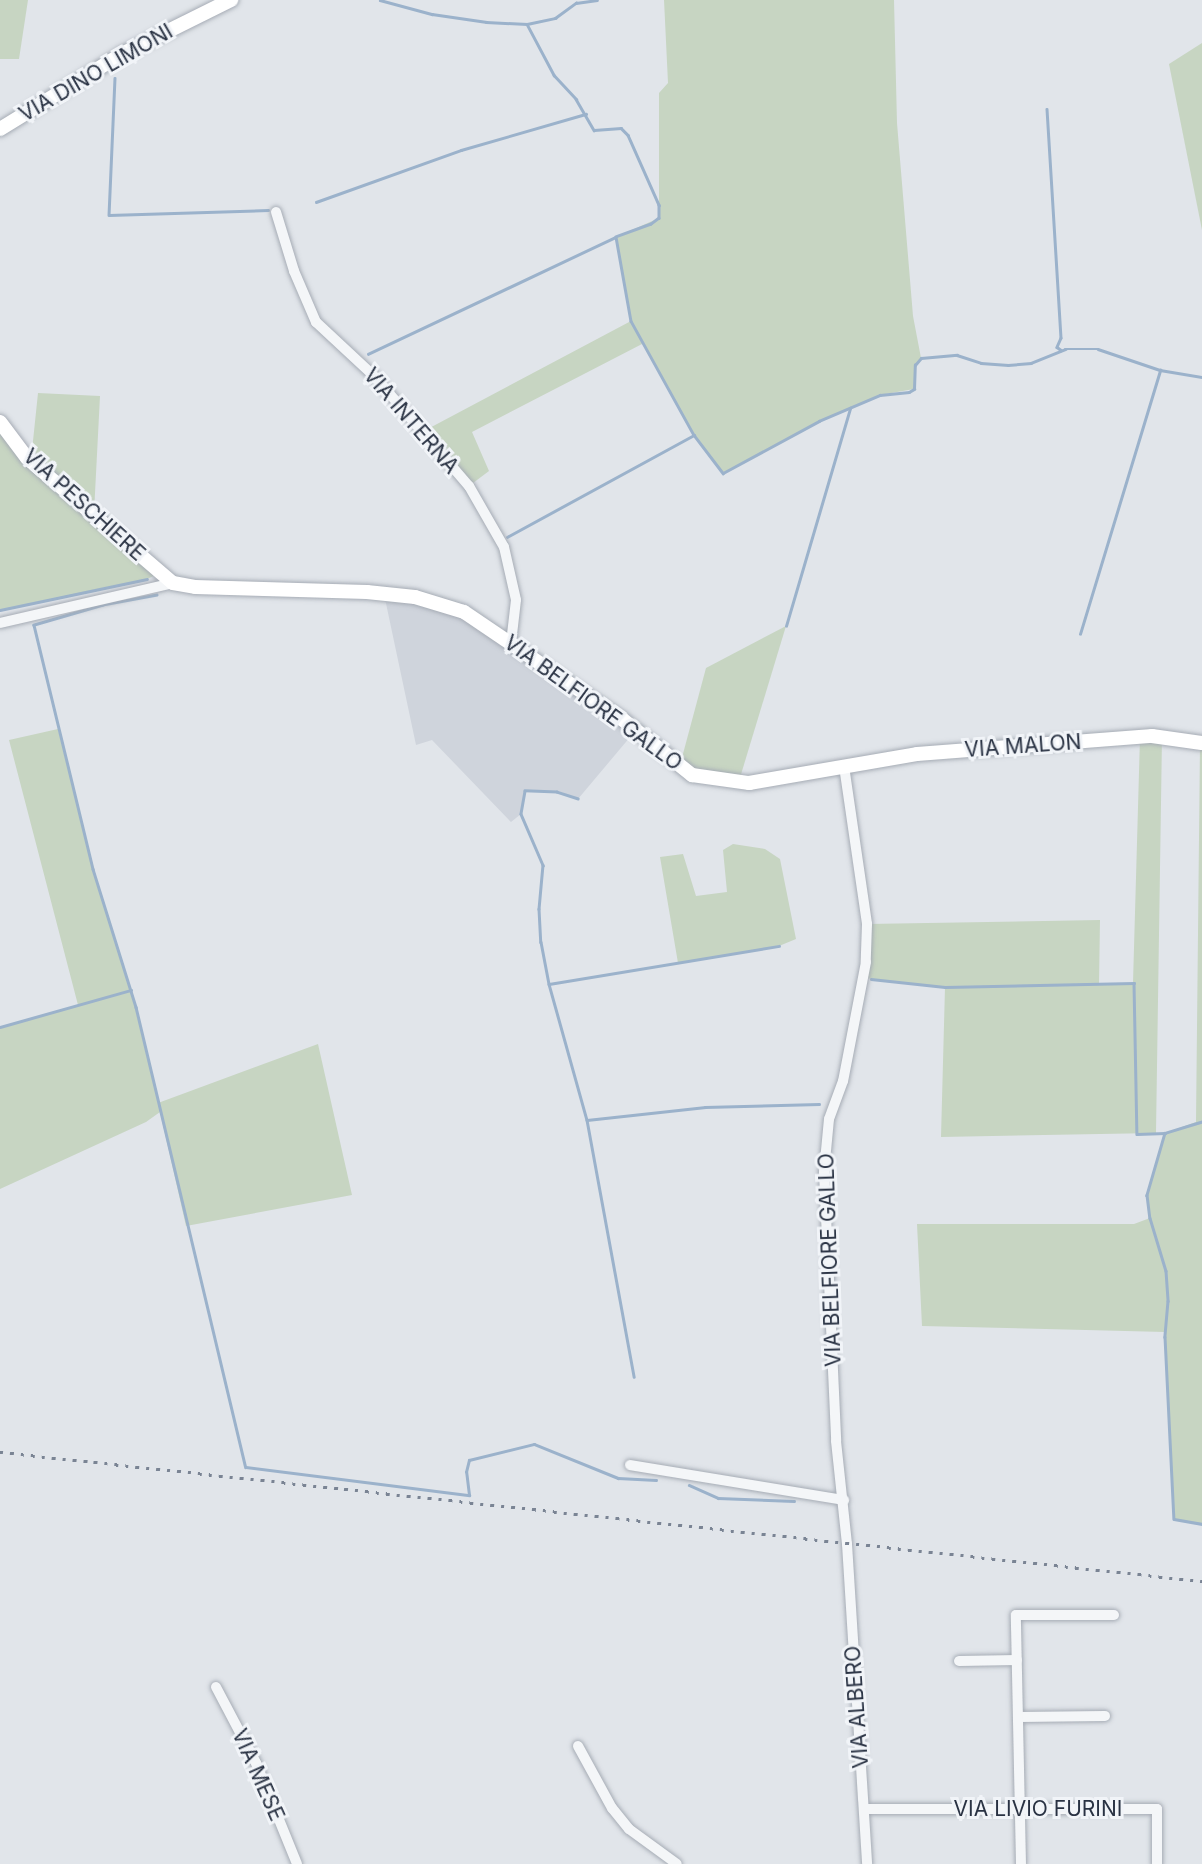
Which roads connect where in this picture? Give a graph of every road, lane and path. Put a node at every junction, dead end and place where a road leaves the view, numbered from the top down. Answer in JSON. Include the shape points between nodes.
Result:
{"nodes":[{"id":1,"x":231,"y":0,"type":"edge"},
{"id":2,"x":0,"y":130,"type":"edge"},
{"id":3,"x":276,"y":212,"type":"dead end"},
{"id":4,"x":0,"y":422,"type":"edge"},
{"id":5,"x":173,"y":583,"type":"junction"},
{"id":6,"x":195,"y":587,"type":"joint"},
{"id":7,"x":0,"y":623,"type":"edge"},
{"id":8,"x":511,"y":643,"type":"junction"},
{"id":9,"x":1202,"y":743,"type":"edge"},
{"id":10,"x":844,"y":766,"type":"junction"},
{"id":11,"x":630,"y":1465,"type":"dead end"},
{"id":12,"x":844,"y":1500,"type":"junction"},
{"id":13,"x":848,"y":1550,"type":"joint"},
{"id":14,"x":1114,"y":1615,"type":"dead end"},
{"id":15,"x":1017,"y":1660,"type":"junction"},
{"id":16,"x":959,"y":1661,"type":"dead end"},
{"id":17,"x":216,"y":1687,"type":"dead end"},
{"id":18,"x":1105,"y":1716,"type":"dead end"},
{"id":19,"x":1018,"y":1717,"type":"junction"},
{"id":20,"x":578,"y":1746,"type":"dead end"},
{"id":21,"x":1021,"y":1809,"type":"junction"},
{"id":22,"x":864,"y":1810,"type":"junction"},
{"id":23,"x":297,"y":1864,"type":"edge"},
{"id":24,"x":677,"y":1864,"type":"edge"},
{"id":25,"x":867,"y":1864,"type":"edge"},
{"id":26,"x":1021,"y":1864,"type":"edge"},
{"id":27,"x":1157,"y":1864,"type":"edge"}],
"edges":[{"from":1,"to":2,"type":"street","name":"VIA DINO LIMONI","via":[[122,54]]},
{"from":3,"to":8,"type":"street","name":"VIA INTERNA","via":[[316,322],[376,378],[469,486],[504,547],[516,600]]},
{"from":4,"to":5,"type":"street","name":"VIA PESCHIERE","via":[[27,458]]},
{"from":5,"to":6,"type":"street","name":"VIA PESCHIERE"},
{"from":5,"to":7,"type":"street","name":"VIA PESCHIERE"},
{"from":6,"to":8,"type":"street","name":"VIA BELFIORE GALLO","via":[[415,597],[464,612]]},
{"from":8,"to":10,"type":"street","name":"VIA BELFIORE GALLO","via":[[622,719],[692,775],[749,783]]},
{"from":9,"to":10,"type":"street","name":"VIA MALON","via":[[1152,736],[913,755]]},
{"from":10,"to":12,"type":"street","name":"VIA BELFIORE GALLO","via":[[867,924],[865,978],[843,1082],[829,1119],[824,1172],[836,1441]]},
{"from":11,"to":12,"type":"street"},
{"from":12,"to":13,"type":"street","name":"VIA BELFIORE GALLO"},
{"from":13,"to":22,"type":"street","name":"VIA ALBERO"},
{"from":14,"to":15,"type":"street","via":[[1016,1615]]},
{"from":15,"to":16,"type":"street"},
{"from":15,"to":19,"type":"street"},
{"from":17,"to":23,"type":"street","name":"VIA MESE","via":[[256,1763]]},
{"from":18,"to":19,"type":"street"},
{"from":19,"to":21,"type":"street"},
{"from":20,"to":24,"type":"street","via":[[629,1829]]},
{"from":21,"to":22,"type":"street","name":"VIA LIVIO FURINI"},
{"from":21,"to":26,"type":"street"},
{"from":21,"to":27,"type":"street","name":"VIA LIVIO FURINI","via":[[1157,1809]]},
{"from":22,"to":25,"type":"street","name":"VIA ALBERO"}]}
